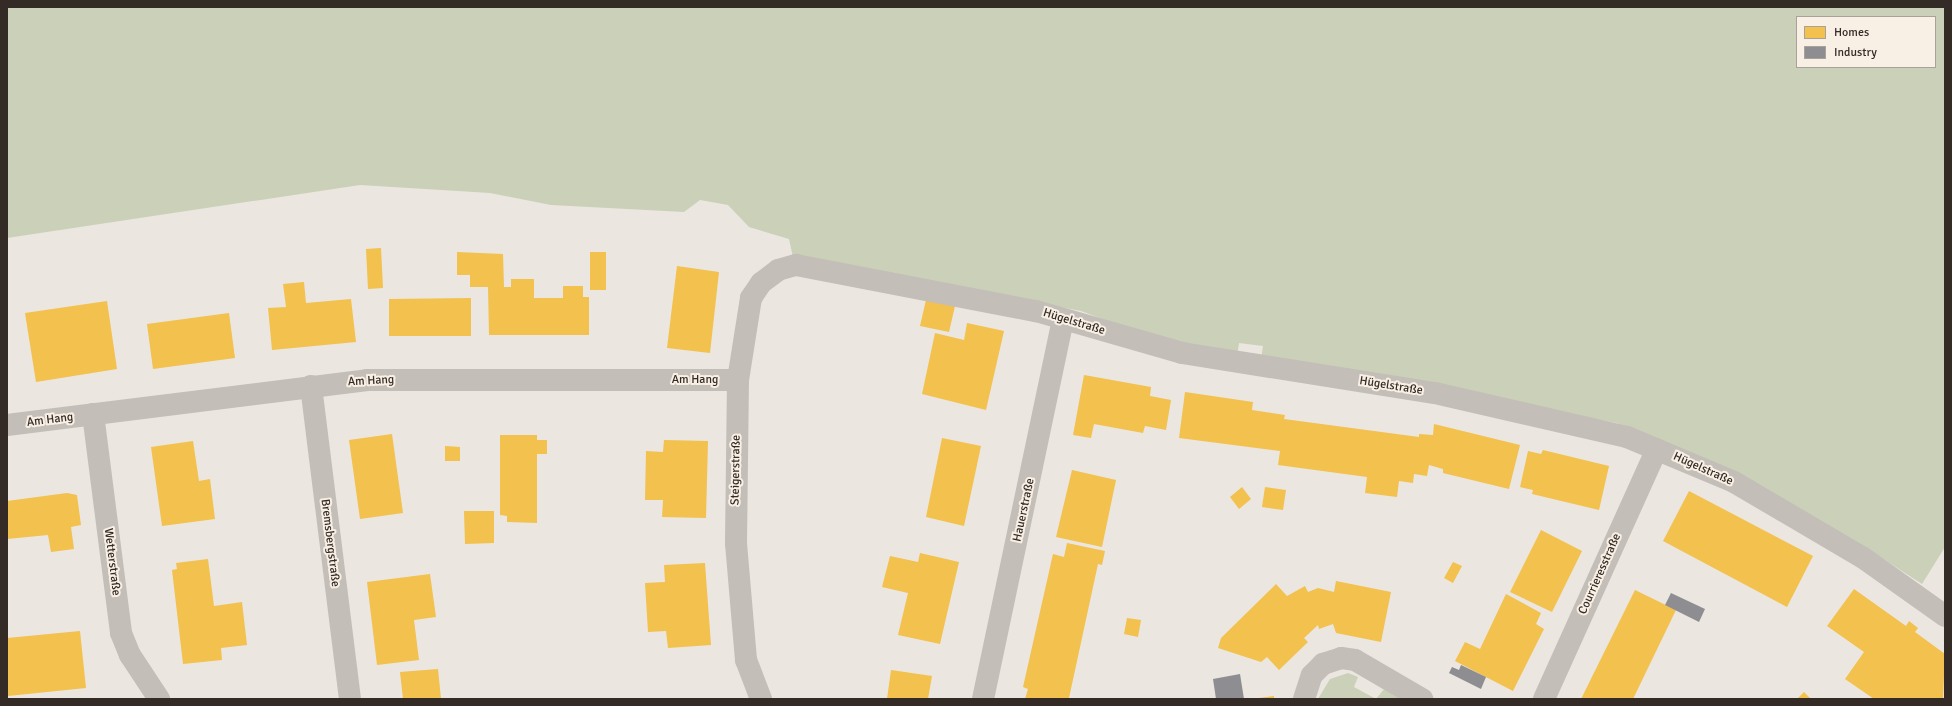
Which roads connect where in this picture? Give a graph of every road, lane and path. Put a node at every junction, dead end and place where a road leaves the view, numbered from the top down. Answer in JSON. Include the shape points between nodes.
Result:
{"nodes":[{"id":1,"x":796,"y":265,"type":"joint"},
{"id":2,"x":1063,"y":321,"type":"junction"},
{"id":3,"x":738,"y":380,"type":"junction"},
{"id":4,"x":311,"y":386,"type":"junction"},
{"id":5,"x":93,"y":414,"type":"junction"},
{"id":6,"x":7,"y":425,"type":"edge"},
{"id":7,"x":1657,"y":449,"type":"junction"},
{"id":8,"x":1945,"y":616,"type":"edge"},
{"id":9,"x":156,"y":698,"type":"edge"},
{"id":10,"x":350,"y":699,"type":"edge"},
{"id":11,"x":761,"y":699,"type":"edge"},
{"id":12,"x":983,"y":699,"type":"edge"},
{"id":13,"x":1304,"y":699,"type":"edge"},
{"id":14,"x":1422,"y":699,"type":"edge"},
{"id":15,"x":1544,"y":699,"type":"edge"}],
"edges":[{"from":1,"to":2,"type":"street","name":"Hügelstraße","via":[[1036,311]]},
{"from":1,"to":3,"type":"street","name":"Steigerstraße","via":[[778,270],[761,283],[751,298]]},
{"from":2,"to":7,"type":"street","name":"Hügelstraße","via":[[1182,353],[1435,393],[1627,437]]},
{"from":2,"to":12,"type":"street","name":"Hauerstraße"},
{"from":3,"to":4,"type":"street","name":"Am Hang","via":[[367,380]]},
{"from":3,"to":11,"type":"street","name":"Steigerstraße","via":[[736,543],[746,660]]},
{"from":4,"to":5,"type":"street","name":"Am Hang"},
{"from":4,"to":10,"type":"street","name":"Bremsbergstraße"},
{"from":5,"to":6,"type":"street","name":"Am Hang"},
{"from":5,"to":9,"type":"street","name":"Wetterstraße","via":[[121,633],[130,655]]},
{"from":7,"to":8,"type":"street","name":"Hügelstraße","via":[[1734,482],[1862,557]]},
{"from":7,"to":15,"type":"street","name":"Courrieresstraße"},
{"from":13,"to":14,"type":"street","via":[[1312,675],[1323,664],[1341,658],[1355,660]]}]}
